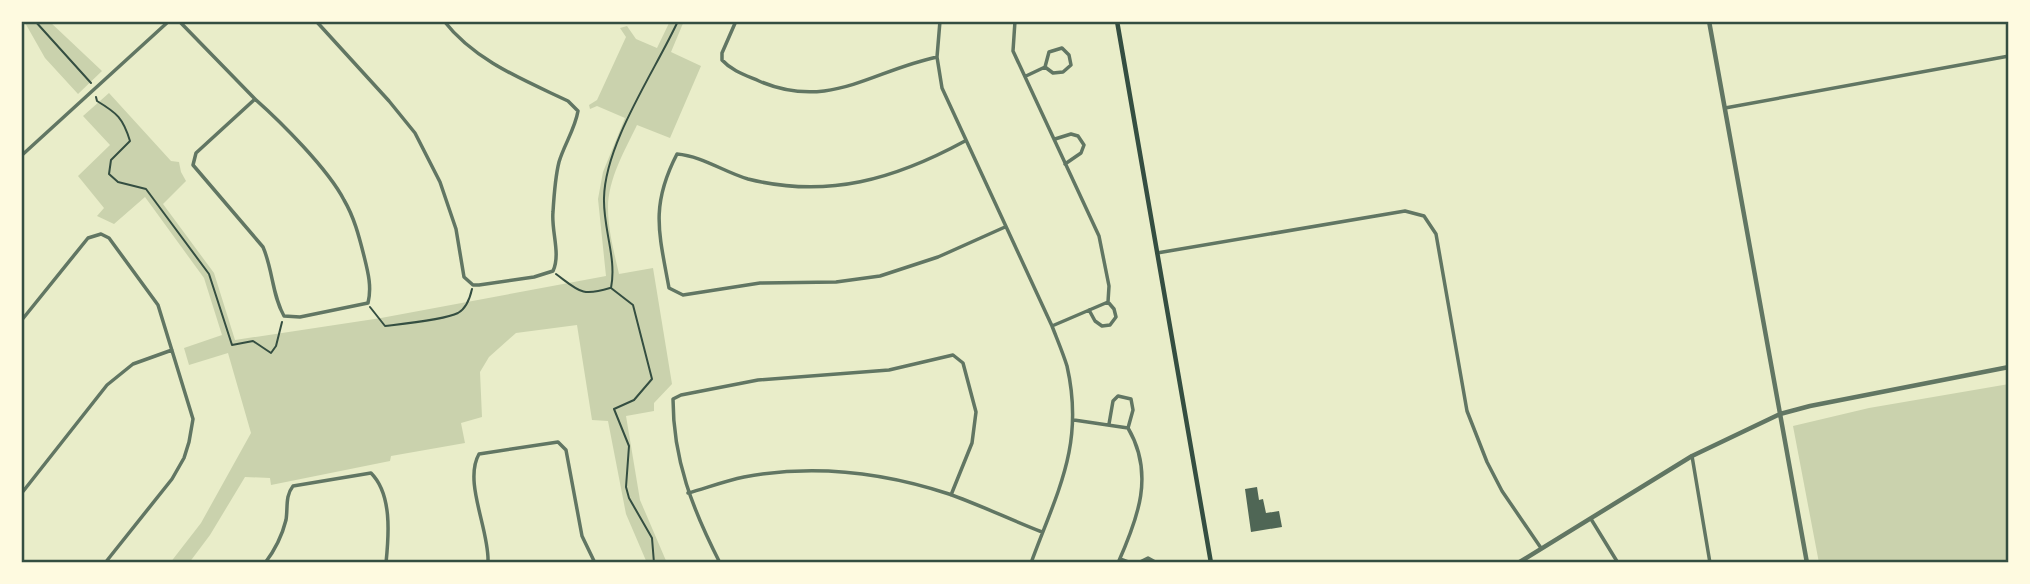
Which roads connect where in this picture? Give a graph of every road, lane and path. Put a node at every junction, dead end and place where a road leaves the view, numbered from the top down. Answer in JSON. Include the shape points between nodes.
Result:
{"nodes":[{"id":1,"x":35,"y":21,"type":"edge"},
{"id":2,"x":169,"y":21,"type":"edge"},
{"id":3,"x":179,"y":21,"type":"edge"},
{"id":4,"x":316,"y":21,"type":"edge"},
{"id":5,"x":444,"y":21,"type":"edge"},
{"id":6,"x":678,"y":21,"type":"edge"},
{"id":7,"x":736,"y":21,"type":"edge"},
{"id":8,"x":940,"y":21,"type":"edge"},
{"id":9,"x":1015,"y":21,"type":"edge"},
{"id":10,"x":1117,"y":21,"type":"edge"},
{"id":11,"x":1709,"y":21,"type":"edge"},
{"id":12,"x":2009,"y":56,"type":"edge"},
{"id":13,"x":937,"y":57,"type":"junction"},
{"id":14,"x":1045,"y":66,"type":"junction"},
{"id":15,"x":1026,"y":76,"type":"junction"},
{"id":16,"x":95,"y":88,"type":"junction"},
{"id":17,"x":255,"y":99,"type":"junction"},
{"id":18,"x":1725,"y":108,"type":"junction"},
{"id":19,"x":1055,"y":139,"type":"junction"},
{"id":20,"x":965,"y":141,"type":"junction"},
{"id":21,"x":21,"y":156,"type":"edge"},
{"id":22,"x":1065,"y":164,"type":"junction"},
{"id":23,"x":1005,"y":227,"type":"junction"},
{"id":24,"x":1157,"y":253,"type":"junction"},
{"id":25,"x":553,"y":271,"type":"junction"},
{"id":26,"x":472,"y":285,"type":"junction"},
{"id":27,"x":611,"y":288,"type":"junction"},
{"id":28,"x":1108,"y":302,"type":"junction"},
{"id":29,"x":368,"y":303,"type":"junction"},
{"id":30,"x":1089,"y":310,"type":"junction"},
{"id":31,"x":284,"y":316,"type":"junction"},
{"id":32,"x":21,"y":321,"type":"edge"},
{"id":33,"x":1052,"y":326,"type":"junction"},
{"id":34,"x":172,"y":351,"type":"junction"},
{"id":35,"x":2009,"y":368,"type":"edge"},
{"id":36,"x":1780,"y":414,"type":"junction"},
{"id":37,"x":1074,"y":420,"type":"junction"},
{"id":38,"x":1110,"y":424,"type":"junction"},
{"id":39,"x":1128,"y":428,"type":"junction"},
{"id":40,"x":1692,"y":456,"type":"junction"},
{"id":41,"x":21,"y":494,"type":"edge"},
{"id":42,"x":688,"y":494,"type":"junction"},
{"id":43,"x":951,"y":495,"type":"junction"},
{"id":44,"x":1591,"y":519,"type":"junction"},
{"id":45,"x":1042,"y":532,"type":"junction"},
{"id":46,"x":1541,"y":548,"type":"junction"},
{"id":47,"x":1119,"y":561,"type":"edge"},
{"id":48,"x":105,"y":563,"type":"edge"},
{"id":49,"x":265,"y":563,"type":"edge"},
{"id":50,"x":386,"y":563,"type":"edge"},
{"id":51,"x":488,"y":563,"type":"edge"},
{"id":52,"x":595,"y":563,"type":"edge"},
{"id":53,"x":654,"y":563,"type":"edge"},
{"id":54,"x":720,"y":563,"type":"edge"},
{"id":55,"x":1031,"y":563,"type":"edge"},
{"id":56,"x":1131,"y":563,"type":"edge"},
{"id":57,"x":1139,"y":563,"type":"edge"},
{"id":58,"x":1157,"y":563,"type":"edge"},
{"id":59,"x":1211,"y":563,"type":"edge"},
{"id":60,"x":1518,"y":563,"type":"edge"},
{"id":61,"x":1618,"y":563,"type":"edge"},
{"id":62,"x":1710,"y":563,"type":"edge"},
{"id":63,"x":1807,"y":563,"type":"edge"}],
"edges":[{"from":1,"to":16,"type":"path"},
{"from":2,"to":16,"type":"street"},
{"from":3,"to":17,"type":"street"},
{"from":4,"to":26,"type":"street","via":[[415,133],[440,182],[456,229],[464,277]]},
{"from":5,"to":25,"type":"street","via":[[497,66],[578,111],[559,161],[552,220]]},
{"from":6,"to":27,"type":"path","via":[[609,169],[604,197],[613,262]]},
{"from":7,"to":13,"type":"street","via":[[722,60],[730,69],[772,87],[800,92],[845,88]]},
{"from":8,"to":13,"type":"street"},
{"from":9,"to":15,"type":"street","via":[[1013,51]]},
{"from":10,"to":24,"type":"main road"},
{"from":11,"to":18,"type":"street"},
{"from":12,"to":18,"type":"street"},
{"from":13,"to":20,"type":"street","via":[[942,88]]},
{"from":14,"to":14,"type":"street","via":[[1053,73],[1063,72],[1071,65],[1069,55],[1062,48],[1049,52]]},
{"from":14,"to":15,"type":"street"},
{"from":15,"to":19,"type":"street"},
{"from":16,"to":21,"type":"street"},
{"from":16,"to":31,"type":"path","via":[[97,101],[116,112],[130,141],[111,160],[109,174],[118,182],[146,189],[209,274],[232,345],[253,341],[271,352]]},
{"from":17,"to":29,"type":"street","via":[[320,166],[344,198],[368,268]]},
{"from":17,"to":31,"type":"street","via":[[196,153],[193,165],[262,247]]},
{"from":18,"to":36,"type":"street"},
{"from":19,"to":22,"type":"street"},
{"from":19,"to":22,"type":"street","via":[[1071,134],[1084,145],[1081,153]]},
{"from":20,"to":23,"type":"street"},
{"from":20,"to":23,"type":"street","via":[[906,169],[824,188],[760,182],[689,155],[677,155],[665,178],[658,217],[669,288],[683,295],[760,282],[836,282],[880,276]]},
{"from":22,"to":28,"type":"street","via":[[1099,236]]},
{"from":23,"to":33,"type":"street"},
{"from":24,"to":46,"type":"street","via":[[1405,211],[1424,216],[1436,234],[1467,411],[1502,491]]},
{"from":24,"to":59,"type":"main road"},
{"from":25,"to":26,"type":"street"},
{"from":25,"to":27,"type":"path","via":[[578,292]]},
{"from":26,"to":29,"type":"path","via":[[468,304],[459,313],[403,324],[385,326]]},
{"from":27,"to":53,"type":"path","via":[[633,305],[652,379],[634,400],[614,409],[629,446],[626,487],[652,538]]},
{"from":28,"to":30,"type":"street"},
{"from":28,"to":30,"type":"street","via":[[1116,317],[1110,325],[1095,321]]},
{"from":29,"to":31,"type":"street"},
{"from":30,"to":33,"type":"street"},
{"from":32,"to":34,"type":"street","via":[[88,238],[102,234],[158,305]]},
{"from":33,"to":37,"type":"street","via":[[1066,363]]},
{"from":34,"to":41,"type":"street","via":[[133,364],[107,385]]},
{"from":34,"to":48,"type":"street","via":[[193,419],[184,458]]},
{"from":35,"to":36,"type":"street"},
{"from":36,"to":40,"type":"street"},
{"from":36,"to":63,"type":"street"},
{"from":37,"to":38,"type":"street"},
{"from":37,"to":45,"type":"street","via":[[1062,485]]},
{"from":38,"to":39,"type":"street"},
{"from":38,"to":39,"type":"street","via":[[1118,396],[1131,399]]},
{"from":39,"to":47,"type":"street","via":[[1136,442],[1143,486]]},
{"from":40,"to":44,"type":"street"},
{"from":40,"to":62,"type":"street"},
{"from":42,"to":43,"type":"street","via":[[743,478],[825,471],[863,473]]},
{"from":42,"to":43,"type":"street","via":[[673,399],[758,380],[889,370],[953,355],[963,363],[976,412],[972,443]]},
{"from":42,"to":54,"type":"street"},
{"from":43,"to":45,"type":"street"},
{"from":44,"to":46,"type":"street"},
{"from":44,"to":61,"type":"street"},
{"from":45,"to":55,"type":"street"},
{"from":46,"to":60,"type":"street"},
{"from":47,"to":56,"type":"street"},
{"from":49,"to":50,"type":"street","via":[[278,545],[293,486],[370,472],[380,482],[384,499],[389,536]]},
{"from":51,"to":52,"type":"street","via":[[474,463],[480,454],[558,442],[566,450],[582,536]]},
{"from":57,"to":58,"type":"street","via":[[1148,558]]}]}
